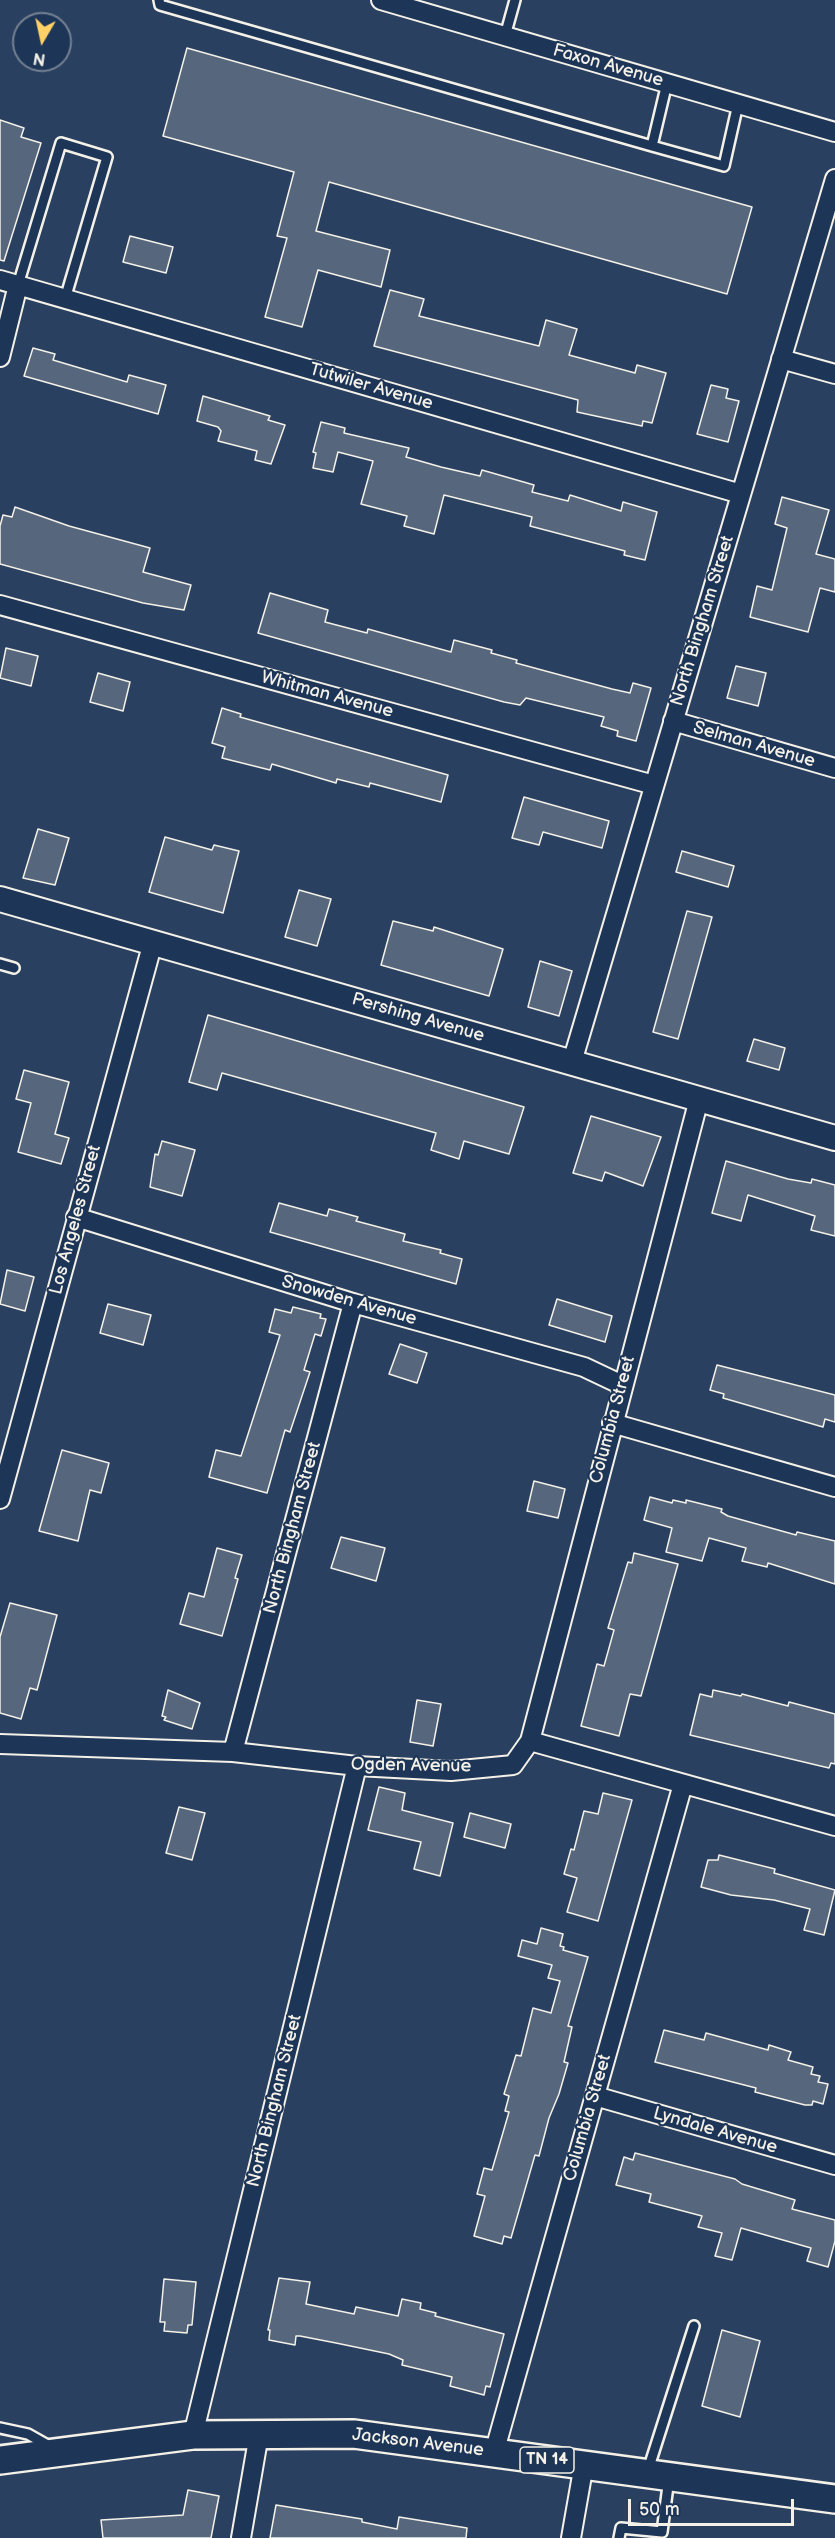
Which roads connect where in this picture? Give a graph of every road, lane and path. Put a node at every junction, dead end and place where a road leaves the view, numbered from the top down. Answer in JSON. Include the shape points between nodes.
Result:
{"nodes":[{"id":1,"x":159,"y":0,"type":"edge"},
{"id":2,"x":381,"y":0,"type":"edge"},
{"id":3,"x":515,"y":0,"type":"edge"},
{"id":4,"x":505,"y":36,"type":"junction"},
{"id":5,"x":667,"y":83,"type":"junction"},
{"id":6,"x":738,"y":104,"type":"junction"},
{"id":7,"x":835,"y":132,"type":"edge"},
{"id":8,"x":652,"y":146,"type":"junction"},
{"id":9,"x":835,"y":179,"type":"edge"},
{"id":10,"x":0,"y":280,"type":"edge"},
{"id":11,"x":18,"y":285,"type":"junction"},
{"id":12,"x":65,"y":299,"type":"junction"},
{"id":13,"x":0,"y":357,"type":"edge"},
{"id":14,"x":781,"y":359,"type":"junction"},
{"id":15,"x":835,"y":374,"type":"edge"},
{"id":16,"x":741,"y":494,"type":"junction"},
{"id":17,"x":0,"y":605,"type":"edge"},
{"id":18,"x":674,"y":722,"type":"junction"},
{"id":19,"x":835,"y":768,"type":"edge"},
{"id":20,"x":654,"y":785,"type":"junction"},
{"id":21,"x":0,"y":899,"type":"edge"},
{"id":22,"x":153,"y":942,"type":"junction"},
{"id":23,"x":0,"y":964,"type":"edge"},
{"id":24,"x":14,"y":968,"type":"dead end"},
{"id":25,"x":572,"y":1062,"type":"junction"},
{"id":26,"x":699,"y":1099,"type":"junction"},
{"id":27,"x":835,"y":1138,"type":"edge"},
{"id":28,"x":76,"y":1217,"type":"junction"},
{"id":29,"x":353,"y":1303,"type":"junction"},
{"id":30,"x":622,"y":1385,"type":"junction"},
{"id":31,"x":612,"y":1423,"type":"junction"},
{"id":32,"x":835,"y":1488,"type":"edge"},
{"id":33,"x":0,"y":1499,"type":"edge"},
{"id":34,"x":530,"y":1741,"type":"junction"},
{"id":35,"x":0,"y":1743,"type":"edge"},
{"id":36,"x":233,"y":1752,"type":"junction"},
{"id":37,"x":357,"y":1766,"type":"junction"},
{"id":38,"x":683,"y":1784,"type":"junction"},
{"id":39,"x":835,"y":1826,"type":"edge"},
{"id":40,"x":595,"y":2096,"type":"junction"},
{"id":41,"x":835,"y":2165,"type":"edge"},
{"id":42,"x":694,"y":2326,"type":"dead end"},
{"id":43,"x":0,"y":2428,"type":"edge"},
{"id":44,"x":259,"y":2434,"type":"junction"},
{"id":45,"x":193,"y":2435,"type":"junction"},
{"id":46,"x":61,"y":2452,"type":"junction"},
{"id":47,"x":494,"y":2453,"type":"junction"},
{"id":48,"x":0,"y":2460,"type":"edge"},
{"id":49,"x":584,"y":2464,"type":"junction"},
{"id":50,"x":658,"y":2474,"type":"junction"},
{"id":51,"x":835,"y":2499,"type":"edge"},
{"id":52,"x":241,"y":2538,"type":"edge"},
{"id":53,"x":571,"y":2538,"type":"edge"},
{"id":54,"x":619,"y":2538,"type":"edge"}],
"edges":[{"from":1,"to":8,"type":"lane","via":[[160,5]]},
{"from":2,"to":4,"type":"street","name":"Faxon Avenue"},
{"from":3,"to":4,"type":"lane"},
{"from":4,"to":5,"type":"street","name":"Faxon Avenue"},
{"from":5,"to":6,"type":"street","name":"Faxon Avenue"},
{"from":5,"to":8,"type":"lane"},
{"from":6,"to":7,"type":"street","name":"Faxon Avenue"},
{"from":6,"to":8,"type":"lane","via":[[724,166]]},
{"from":9,"to":14,"type":"street","name":"North Bingham Street"},
{"from":10,"to":11,"type":"street","name":"Tutwiler Avenue"},
{"from":11,"to":12,"type":"street","name":"Tutwiler Avenue"},
{"from":11,"to":12,"type":"lane","via":[[62,143],[107,157]]},
{"from":11,"to":13,"type":"street"},
{"from":12,"to":16,"type":"street","name":"Tutwiler Avenue"},
{"from":14,"to":15,"type":"street"},
{"from":14,"to":16,"type":"street","name":"North Bingham Street"},
{"from":16,"to":18,"type":"street","name":"North Bingham Street"},
{"from":17,"to":20,"type":"street","name":"Whitman Avenue"},
{"from":18,"to":19,"type":"street","name":"Selman Avenue"},
{"from":18,"to":20,"type":"street","name":"North Bingham Street"},
{"from":20,"to":25,"type":"street","name":"North Bingham Street"},
{"from":21,"to":22,"type":"street","name":"Pershing Avenue"},
{"from":22,"to":25,"type":"street","name":"Pershing Avenue"},
{"from":22,"to":28,"type":"street","name":"Los Angeles Street"},
{"from":23,"to":24,"type":"lane"},
{"from":25,"to":26,"type":"street","name":"Pershing Avenue"},
{"from":26,"to":27,"type":"street","name":"Pershing Avenue"},
{"from":26,"to":30,"type":"street","name":"Columbia Street"},
{"from":28,"to":29,"type":"street","name":"Snowden Avenue"},
{"from":28,"to":33,"type":"street","name":"Los Angeles Street"},
{"from":29,"to":30,"type":"street","name":"Snowden Avenue","via":[[584,1367]]},
{"from":29,"to":36,"type":"street","name":"North Bingham Street"},
{"from":30,"to":31,"type":"street","name":"Columbia Street"},
{"from":31,"to":32,"type":"street"},
{"from":31,"to":34,"type":"street","name":"Columbia Street"},
{"from":34,"to":37,"type":"street","name":"Ogden Avenue","via":[[513,1765],[451,1771]]},
{"from":34,"to":38,"type":"street"},
{"from":35,"to":36,"type":"street","name":"Ogden Avenue"},
{"from":36,"to":37,"type":"street","name":"Ogden Avenue"},
{"from":37,"to":45,"type":"street","name":"North Bingham Street"},
{"from":38,"to":39,"type":"street"},
{"from":38,"to":40,"type":"street","name":"Columbia Street"},
{"from":40,"to":41,"type":"street","name":"Lyndale Avenue"},
{"from":40,"to":47,"type":"street","name":"Columbia Street"},
{"from":42,"to":50,"type":"lane"},
{"from":43,"to":46,"type":"lane","via":[[28,2434]]},
{"from":44,"to":45,"type":"main road","name":"Jackson Avenue","number":"TN 14"},
{"from":44,"to":47,"type":"main road","name":"Jackson Avenue","number":"TN 14","via":[[354,2434]]},
{"from":44,"to":52,"type":"street"},
{"from":45,"to":46,"type":"main road","name":"Jackson Avenue","number":"TN 14"},
{"from":46,"to":48,"type":"main road","name":"Jackson Avenue","number":"TN 14"},
{"from":47,"to":49,"type":"main road","name":"Jackson Avenue","number":"TN 14"},
{"from":49,"to":50,"type":"main road","name":"Jackson Avenue","number":"TN 14"},
{"from":49,"to":53,"type":"street"},
{"from":50,"to":51,"type":"main road","name":"Jackson Avenue","number":"TN 14"},
{"from":50,"to":54,"type":"lane","via":[[662,2532],[621,2528]]}]}
